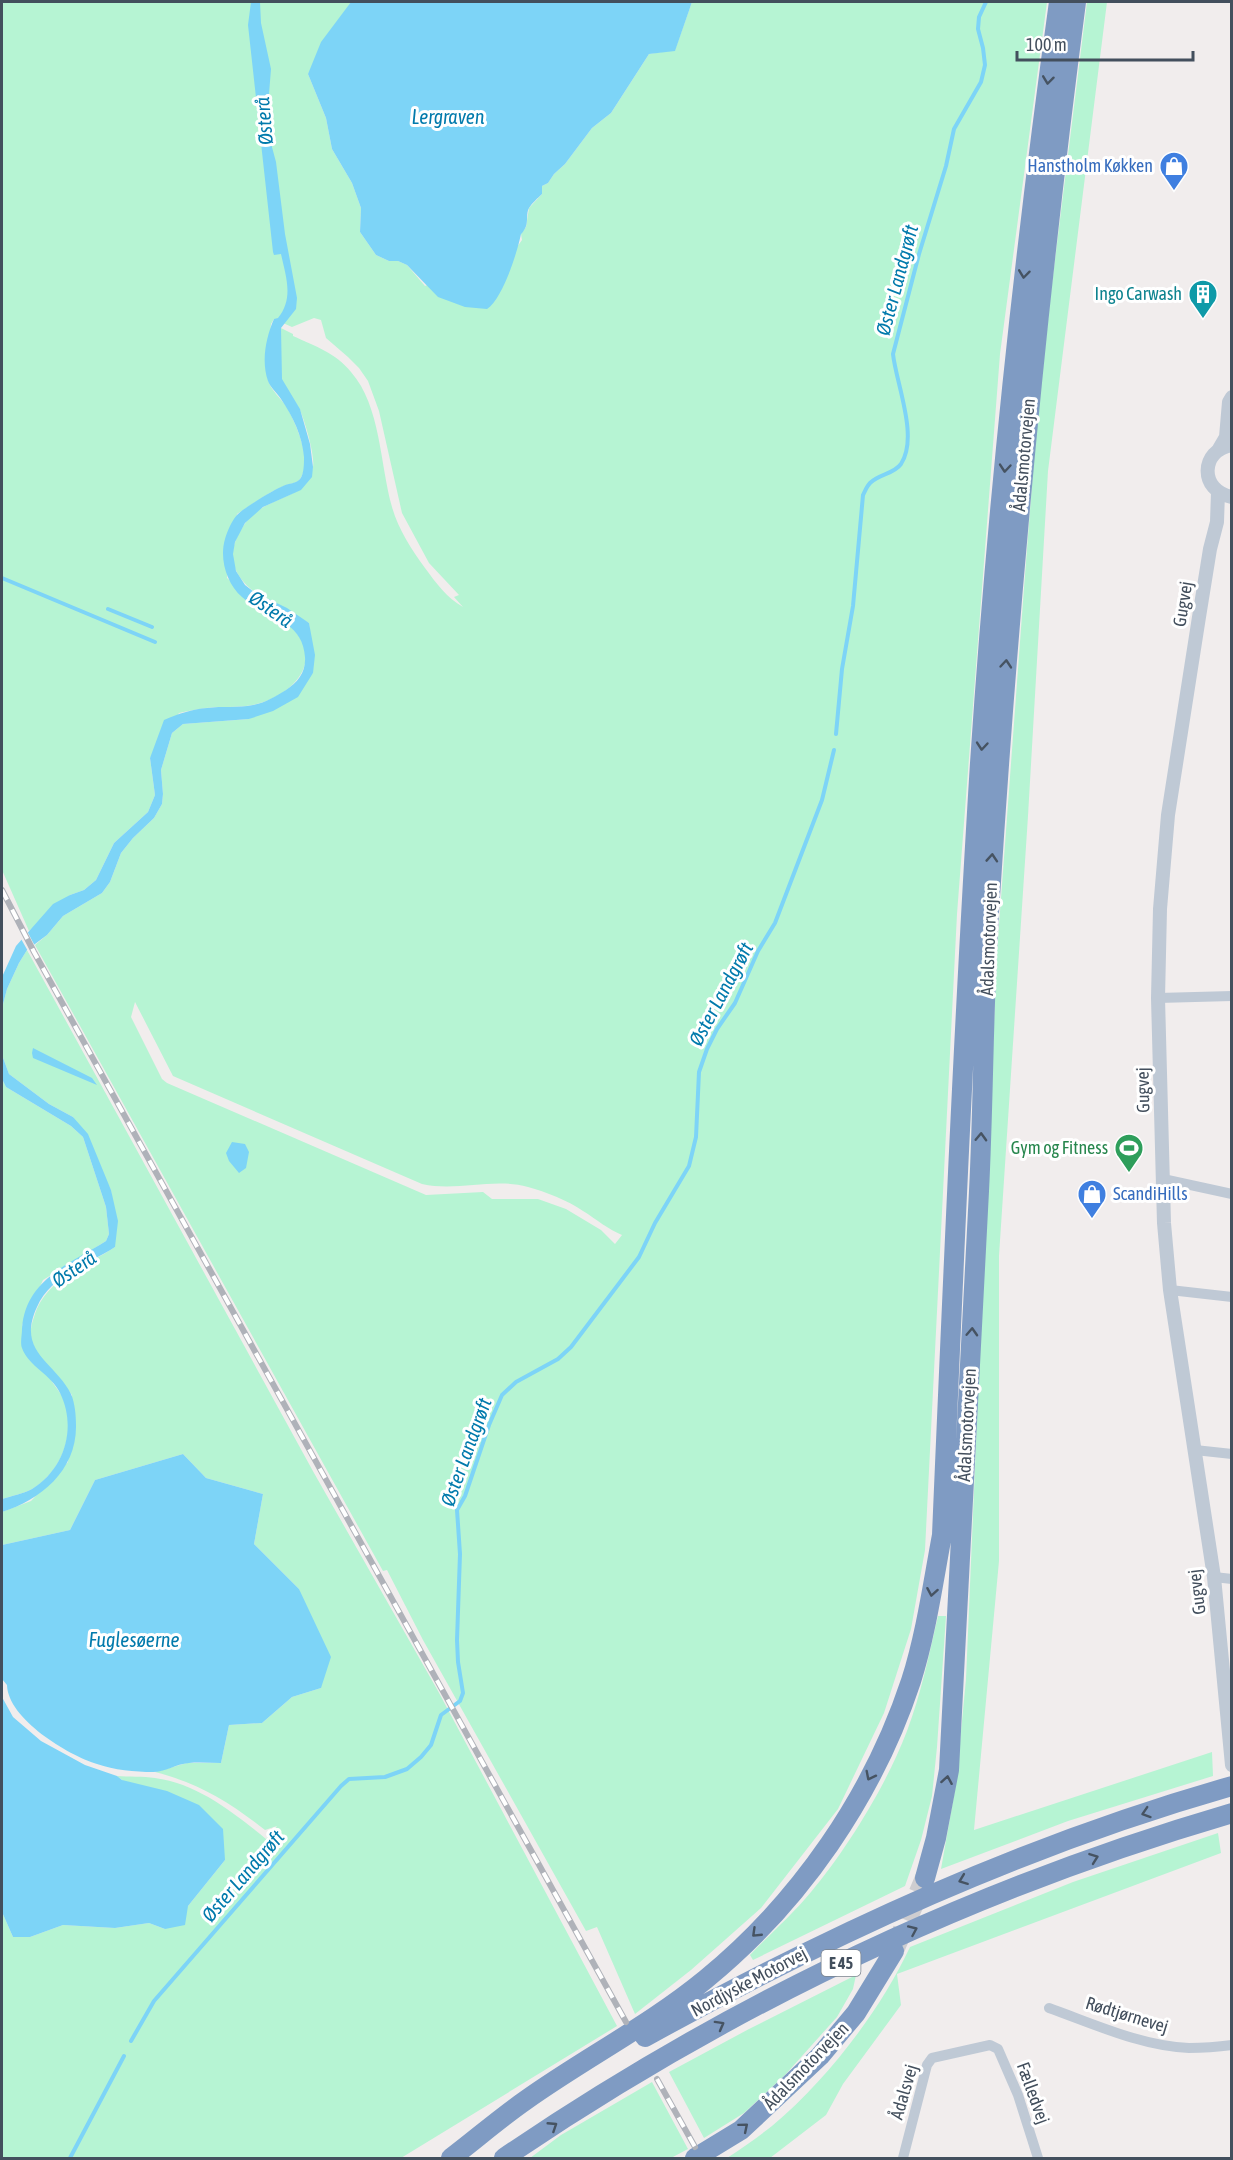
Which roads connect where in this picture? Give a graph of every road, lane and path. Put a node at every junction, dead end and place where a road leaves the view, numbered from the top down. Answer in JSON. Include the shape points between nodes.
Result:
{"nodes":[{"id":1,"x":1059,"y":2,"type":"edge"},
{"id":2,"x":1076,"y":2,"type":"edge"},
{"id":3,"x":1232,"y":397,"type":"edge"},
{"id":4,"x":1225,"y":447,"type":"edge"},
{"id":5,"x":1225,"y":494,"type":"edge"},
{"id":6,"x":1232,"y":501,"type":"edge"},
{"id":7,"x":1217,"y":522,"type":"junction"},
{"id":8,"x":1232,"y":996,"type":"edge"},
{"id":9,"x":1158,"y":998,"type":"junction"},
{"id":10,"x":1163,"y":1179,"type":"junction"},
{"id":11,"x":1232,"y":1194,"type":"edge"},
{"id":12,"x":1170,"y":1290,"type":"junction"},
{"id":13,"x":1232,"y":1297,"type":"edge"},
{"id":14,"x":1195,"y":1449,"type":"junction"},
{"id":15,"x":1232,"y":1454,"type":"edge"},
{"id":16,"x":1214,"y":1577,"type":"junction"},
{"id":17,"x":1232,"y":1579,"type":"edge"},
{"id":18,"x":1232,"y":1765,"type":"edge"},
{"id":19,"x":1232,"y":1786,"type":"edge"},
{"id":20,"x":1232,"y":1813,"type":"edge"},
{"id":21,"x":925,"y":1878,"type":"tunnel mouth"},
{"id":22,"x":894,"y":1951,"type":"tunnel mouth"},
{"id":23,"x":1049,"y":2008,"type":"dead end"},
{"id":24,"x":990,"y":2045,"type":"joint"},
{"id":25,"x":1232,"y":2045,"type":"edge"},
{"id":26,"x":451,"y":2158,"type":"edge"},
{"id":27,"x":458,"y":2158,"type":"edge"},
{"id":28,"x":504,"y":2158,"type":"edge"},
{"id":29,"x":694,"y":2158,"type":"edge"},
{"id":30,"x":903,"y":2158,"type":"edge"},
{"id":31,"x":1038,"y":2158,"type":"edge"}],
"edges":[{"from":1,"to":26,"type":"highway","name":"Ådalsmotorvejen","one_way":true,"via":[[1020,310],[981,761],[942,1535],[911,1681],[886,1744],[833,1841],[760,1929],[707,1979],[664,2012],[526,2099]]},
{"from":21,"to":2,"type":"highway","name":"Ådalsmotorvejen","one_way":true,"via":[[949,1770],[979,1189],[989,904],[1004,691],[1043,261]]},
{"from":3,"to":4,"type":"street"},
{"from":4,"to":5,"type":"street","via":[[1210,460],[1208,467],[1209,481]]},
{"from":5,"to":7,"type":"street","name":"Gugvej"},
{"from":6,"to":7,"type":"street","name":"Gugvej"},
{"from":7,"to":9,"type":"street","name":"Gugvej","via":[[1169,806]]},
{"from":8,"to":9,"type":"street"},
{"from":9,"to":10,"type":"street","name":"Gugvej"},
{"from":10,"to":11,"type":"street"},
{"from":10,"to":12,"type":"street","name":"Gugvej"},
{"from":12,"to":13,"type":"street"},
{"from":12,"to":14,"type":"street","name":"Gugvej"},
{"from":14,"to":15,"type":"street"},
{"from":14,"to":16,"type":"street","name":"Gugvej"},
{"from":16,"to":17,"type":"street"},
{"from":16,"to":18,"type":"street","name":"Gugvej"},
{"from":19,"to":27,"type":"highway","name":"Nordjyske Motorvej","number":"E 45","one_way":true,"via":[[1112,1824],[946,1887],[794,1957],[644,2038]]},
{"from":28,"to":20,"type":"highway","name":"Nordjyske Motorvej","number":"E 45","one_way":true,"via":[[658,2060],[878,1945],[1038,1878]]},
{"from":29,"to":22,"type":"highway","name":"Ådalsmotorvejen","one_way":true,"via":[[741,2130],[820,2056],[856,2013]]},
{"from":23,"to":25,"type":"street","name":"Rødtjørnevej","via":[[1157,2044],[1189,2048]]},
{"from":24,"to":30,"type":"street","name":"Ådalsvej","via":[[932,2058]]},
{"from":24,"to":31,"type":"street","name":"Fælledvej","via":[[998,2049],[1018,2095]]}]}
